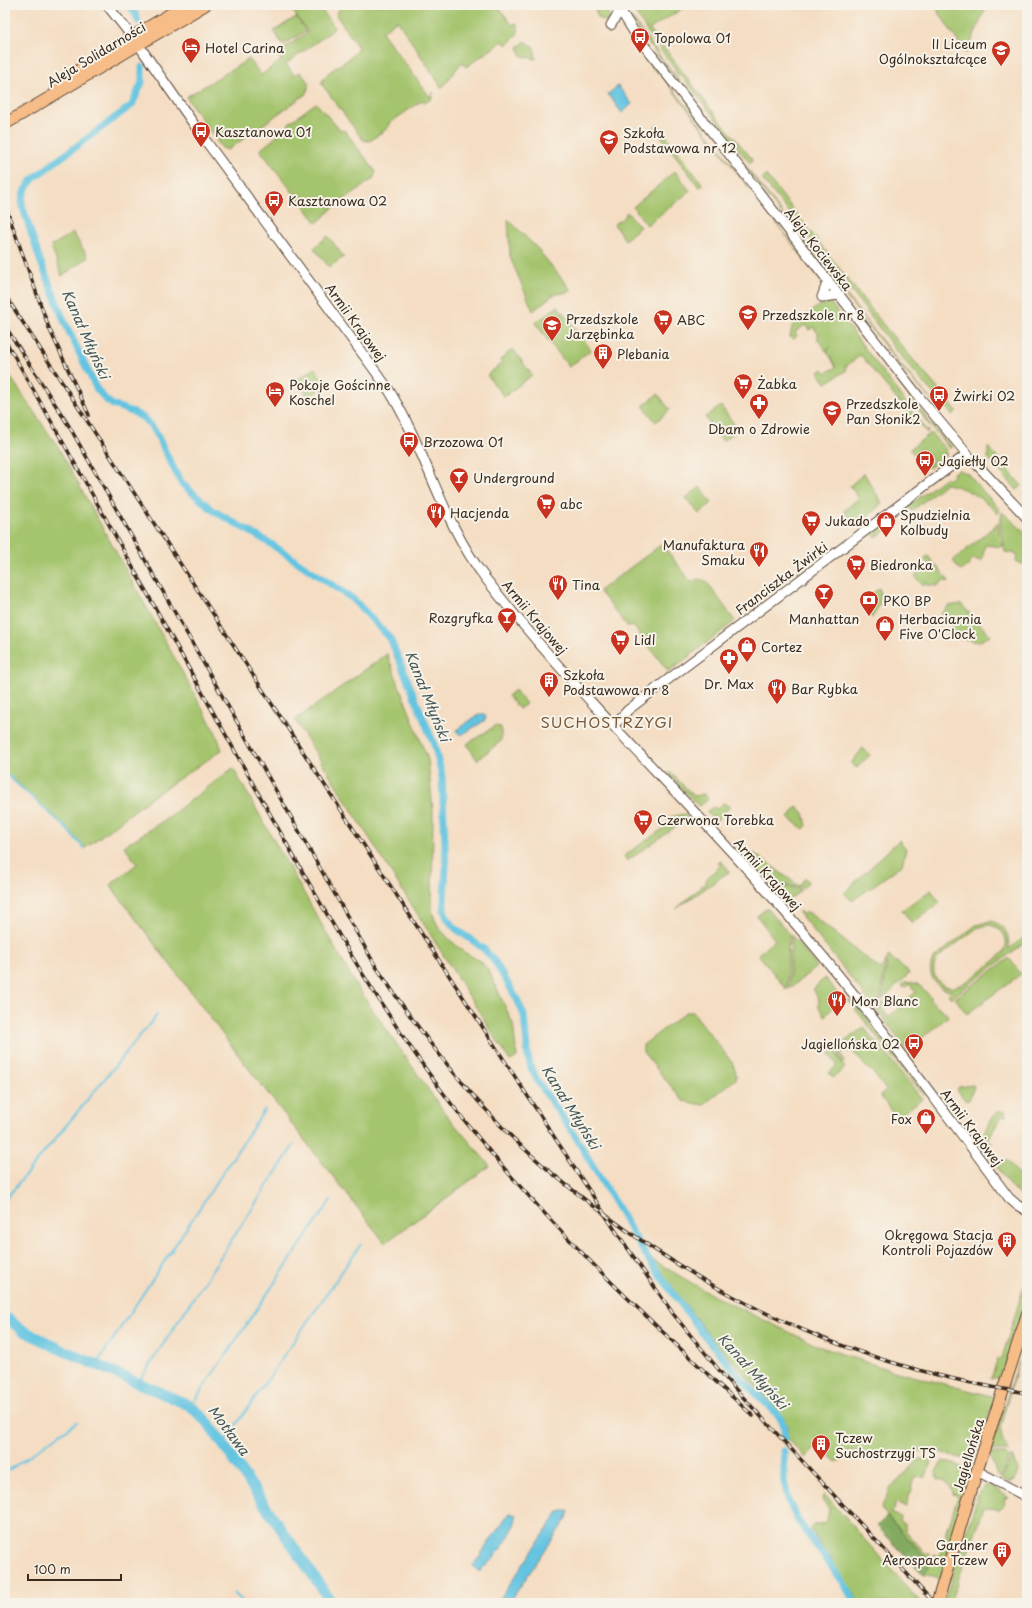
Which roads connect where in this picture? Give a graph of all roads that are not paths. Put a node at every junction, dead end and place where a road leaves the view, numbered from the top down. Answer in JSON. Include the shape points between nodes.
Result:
{"nodes":[{"id":1,"x":107,"y":5,"type":"edge"},
{"id":2,"x":185,"y":5,"type":"edge"},
{"id":3,"x":205,"y":5,"type":"edge"},
{"id":4,"x":619,"y":7,"type":"edge"},
{"id":5,"x":611,"y":25,"type":"dead end"},
{"id":6,"x":135,"y":40,"type":"junction"},
{"id":7,"x":5,"y":124,"type":"edge"},
{"id":8,"x":828,"y":280,"type":"junction"},
{"id":9,"x":840,"y":295,"type":"junction"},
{"id":10,"x":967,"y":454,"type":"junction"},
{"id":11,"x":1027,"y":518,"type":"edge"},
{"id":12,"x":614,"y":725,"type":"junction"},
{"id":13,"x":1027,"y":1211,"type":"edge"},
{"id":14,"x":1027,"y":1315,"type":"edge"},
{"id":15,"x":977,"y":1471,"type":"junction"},
{"id":16,"x":1027,"y":1497,"type":"edge"},
{"id":17,"x":937,"y":1603,"type":"edge"}],
"edges":[{"from":1,"to":6,"type":"street","name":"Armii Krajowej"},
{"from":2,"to":6,"type":"main road","name":"Aleja Solidarności"},
{"from":3,"to":6,"type":"main road","name":"Aleja Solidarności"},
{"from":4,"to":5,"type":"street"},
{"from":4,"to":8,"type":"street","name":"Aleja Kociewska","via":[[636,35]]},
{"from":6,"to":7,"type":"main road","name":"Aleja Solidarności","via":[[76,83]]},
{"from":6,"to":12,"type":"street","name":"Armii Krajowej","via":[[197,129],[387,387],[409,426],[454,530],[486,579],[565,673]]},
{"from":8,"to":9,"type":"street","name":"Aleja Kociewska"},
{"from":8,"to":9,"type":"street","via":[[822,297]]},
{"from":9,"to":10,"type":"street","name":"Aleja Kociewska"},
{"from":10,"to":11,"type":"street","name":"Aleja Kociewska"},
{"from":10,"to":12,"type":"street","name":"Franciszka Żwirki","via":[[666,680],[628,710]]},
{"from":12,"to":13,"type":"street","name":"Armii Krajowej","via":[[785,912],[841,979],[1010,1198]]},
{"from":14,"to":15,"type":"main road","name":"Jagiellońska"},
{"from":15,"to":16,"type":"street"},
{"from":15,"to":17,"type":"main road","name":"Jagiellońska"}]}
